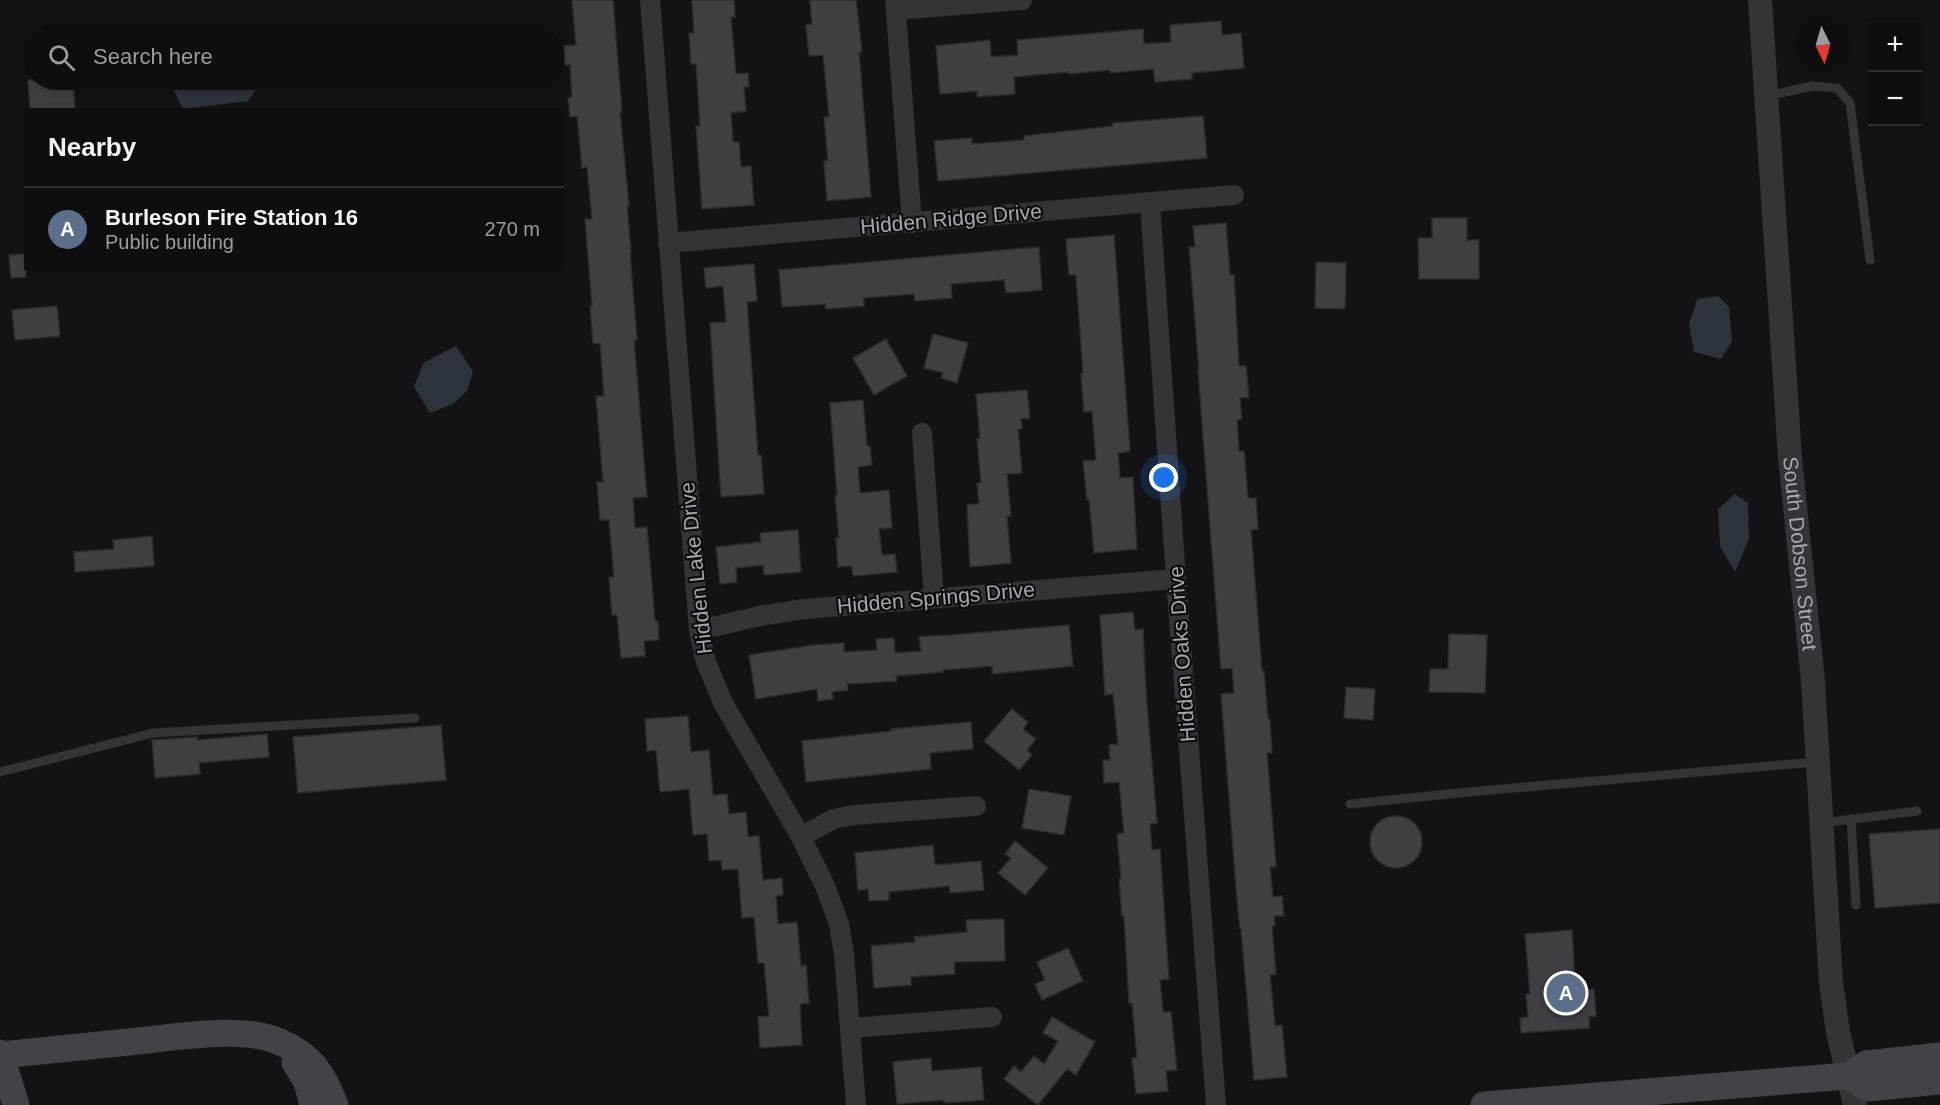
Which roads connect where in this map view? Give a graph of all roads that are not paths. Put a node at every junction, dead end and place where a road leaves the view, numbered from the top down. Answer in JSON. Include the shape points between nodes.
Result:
{"nodes":[{"id":1,"x":650,"y":0,"type":"edge"},
{"id":2,"x":1022,"y":0,"type":"edge"},
{"id":3,"x":1760,"y":0,"type":"edge"},
{"id":4,"x":895,"y":5,"type":"edge"},
{"id":5,"x":1765,"y":96,"type":"junction"},
{"id":6,"x":1234,"y":195,"type":"dead end"},
{"id":7,"x":1150,"y":202,"type":"junction"},
{"id":8,"x":912,"y":223,"type":"junction"},
{"id":9,"x":668,"y":243,"type":"junction"},
{"id":10,"x":1870,"y":260,"type":"dead end"},
{"id":11,"x":922,"y":433,"type":"dead end"},
{"id":12,"x":1176,"y":579,"type":"junction"},
{"id":13,"x":934,"y":598,"type":"junction"},
{"id":14,"x":699,"y":630,"type":"junction"},
{"id":15,"x":415,"y":718,"type":"dead end"},
{"id":16,"x":1818,"y":762,"type":"junction"},
{"id":17,"x":0,"y":772,"type":"edge"},
{"id":18,"x":1350,"y":804,"type":"dead end"},
{"id":19,"x":976,"y":806,"type":"dead end"},
{"id":20,"x":1917,"y":811,"type":"dead end"},
{"id":21,"x":1851,"y":819,"type":"junction"},
{"id":22,"x":1822,"y":823,"type":"junction"},
{"id":23,"x":801,"y":837,"type":"junction"},
{"id":24,"x":1856,"y":905,"type":"dead end"},
{"id":25,"x":992,"y":1017,"type":"dead end"},
{"id":26,"x":850,"y":1028,"type":"junction"},
{"id":27,"x":280,"y":1042,"type":"junction"},
{"id":28,"x":0,"y":1054,"type":"edge"},
{"id":29,"x":1940,"y":1056,"type":"edge"},
{"id":30,"x":317,"y":1067,"type":"junction"},
{"id":31,"x":1848,"y":1076,"type":"junction"},
{"id":32,"x":1940,"y":1082,"type":"edge"},
{"id":33,"x":1636,"y":1099,"type":"edge"},
{"id":34,"x":16,"y":1105,"type":"edge"},
{"id":35,"x":313,"y":1105,"type":"edge"},
{"id":36,"x":335,"y":1105,"type":"edge"},
{"id":37,"x":350,"y":1105,"type":"edge"},
{"id":38,"x":856,"y":1105,"type":"edge"},
{"id":39,"x":1216,"y":1105,"type":"edge"},
{"id":40,"x":1484,"y":1105,"type":"edge"},
{"id":41,"x":1855,"y":1105,"type":"edge"}],
"edges":[{"from":1,"to":9,"type":"street","name":"Hidden Lake Drive"},
{"from":2,"to":4,"type":"street"},
{"from":3,"to":5,"type":"street","name":"South Dobson Street"},
{"from":4,"to":8,"type":"street"},
{"from":5,"to":10,"type":"lane","via":[[1812,86],[1838,88],[1850,103]]},
{"from":5,"to":16,"type":"street","name":"South Dobson Street","via":[[1790,458]]},
{"from":6,"to":7,"type":"street","name":"Hidden Ridge Drive"},
{"from":7,"to":8,"type":"street","name":"Hidden Ridge Drive"},
{"from":7,"to":12,"type":"street","name":"Hidden Oaks Drive"},
{"from":8,"to":9,"type":"street","name":"Hidden Ridge Drive"},
{"from":9,"to":14,"type":"street","name":"Hidden Lake Drive"},
{"from":11,"to":13,"type":"street"},
{"from":12,"to":13,"type":"street","name":"Hidden Springs Drive"},
{"from":12,"to":39,"type":"street","name":"Hidden Oaks Drive"},
{"from":13,"to":14,"type":"street","name":"Hidden Springs Drive","via":[[804,609]]},
{"from":14,"to":23,"type":"street","name":"Hidden Lake Drive","via":[[706,662],[723,703]]},
{"from":15,"to":17,"type":"lane","via":[[153,733]]},
{"from":16,"to":18,"type":"lane"},
{"from":16,"to":22,"type":"street","name":"South Dobson Street"},
{"from":19,"to":23,"type":"street","via":[[854,815],[833,819]]},
{"from":20,"to":21,"type":"lane"},
{"from":21,"to":22,"type":"lane"},
{"from":21,"to":24,"type":"lane"},
{"from":22,"to":31,"type":"street","name":"South Dobson Street","via":[[1831,982]]},
{"from":23,"to":26,"type":"street","name":"Hidden Lake Drive","via":[[838,924]]},
{"from":25,"to":26,"type":"street"},
{"from":26,"to":38,"type":"street","name":"Hidden Lake Drive"},
{"from":27,"to":28,"type":"main road","via":[[253,1034],[199,1035]]},
{"from":27,"to":30,"type":"main road"},
{"from":27,"to":35,"type":"main road","via":[[307,1082]]},
{"from":28,"to":34,"type":"main road"},
{"from":29,"to":31,"type":"main road","via":[[1866,1064]]},
{"from":30,"to":36,"type":"main road"},
{"from":30,"to":37,"type":"main road","via":[[329,1073]]},
{"from":31,"to":32,"type":"main road","via":[[1868,1088]]},
{"from":31,"to":33,"type":"main road"},
{"from":31,"to":41,"type":"street","name":"South Dobson Street"},
{"from":33,"to":40,"type":"main road"}]}
